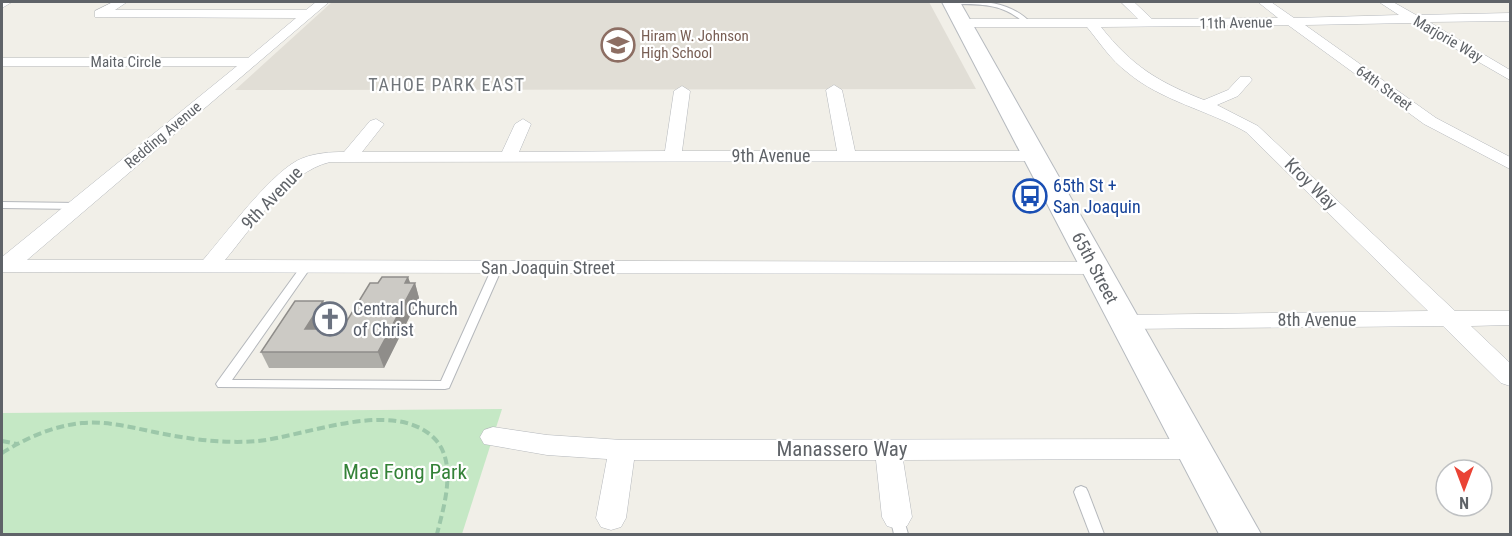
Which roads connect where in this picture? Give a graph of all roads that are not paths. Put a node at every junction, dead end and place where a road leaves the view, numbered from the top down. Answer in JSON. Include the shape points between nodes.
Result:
{"nodes":[{"id":1,"x":6,"y":2,"type":"edge"},
{"id":2,"x":121,"y":2,"type":"edge"},
{"id":3,"x":323,"y":2,"type":"edge"},
{"id":4,"x":1127,"y":2,"type":"edge"},
{"id":5,"x":1264,"y":2,"type":"edge"},
{"id":6,"x":1385,"y":2,"type":"edge"},
{"id":7,"x":2,"y":4,"type":"edge"},
{"id":8,"x":955,"y":9,"type":"edge"},
{"id":9,"x":308,"y":14,"type":"junction"},
{"id":10,"x":1510,"y":17,"type":"edge"},
{"id":11,"x":1412,"y":18,"type":"junction"},
{"id":12,"x":1292,"y":21,"type":"junction"},
{"id":13,"x":1091,"y":23,"type":"junction"},
{"id":14,"x":1149,"y":23,"type":"junction"},
{"id":15,"x":1029,"y":24,"type":"junction"},
{"id":16,"x":2,"y":62,"type":"edge"},
{"id":17,"x":251,"y":62,"type":"junction"},
{"id":18,"x":1510,"y":76,"type":"edge"},
{"id":19,"x":1245,"y":80,"type":"dead end"},
{"id":20,"x":681,"y":90,"type":"dead end"},
{"id":21,"x":834,"y":90,"type":"dead end"},
{"id":22,"x":1207,"y":104,"type":"junction"},
{"id":23,"x":376,"y":124,"type":"dead end"},
{"id":24,"x":523,"y":124,"type":"dead end"},
{"id":25,"x":350,"y":156,"type":"junction"},
{"id":26,"x":508,"y":156,"type":"junction"},
{"id":27,"x":673,"y":156,"type":"junction"},
{"id":28,"x":847,"y":156,"type":"junction"},
{"id":29,"x":1034,"y":156,"type":"junction"},
{"id":30,"x":1510,"y":164,"type":"edge"},
{"id":31,"x":2,"y":205,"type":"edge"},
{"id":32,"x":78,"y":206,"type":"junction"},
{"id":33,"x":2,"y":266,"type":"edge"},
{"id":34,"x":208,"y":267,"type":"junction"},
{"id":35,"x":306,"y":267,"type":"junction"},
{"id":36,"x":497,"y":268,"type":"junction"},
{"id":37,"x":1095,"y":268,"type":"junction"},
{"id":38,"x":1510,"y":318,"type":"edge"},
{"id":39,"x":1452,"y":319,"type":"junction"},
{"id":40,"x":1124,"y":322,"type":"junction"},
{"id":41,"x":1510,"y":377,"type":"edge"},
{"id":42,"x":493,"y":437,"type":"dead end"},
{"id":43,"x":888,"y":449,"type":"junction"},
{"id":44,"x":1193,"y":449,"type":"junction"},
{"id":45,"x":622,"y":450,"type":"junction"},
{"id":46,"x":1081,"y":492,"type":"dead end"},
{"id":47,"x":610,"y":526,"type":"edge"},
{"id":48,"x":899,"y":526,"type":"edge"},
{"id":49,"x":1097,"y":534,"type":"edge"},
{"id":50,"x":1240,"y":534,"type":"edge"}],
"edges":[{"from":1,"to":7,"type":"street"},
{"from":2,"to":9,"type":"street","via":[[99,14]]},
{"from":3,"to":9,"type":"street","name":"Redding Avenue"},
{"from":4,"to":14,"type":"street"},
{"from":5,"to":12,"type":"street","name":"64th Street"},
{"from":6,"to":11,"type":"street","name":"Marjorie Way"},
{"from":8,"to":15,"type":"street","name":"11th Avenue"},
{"from":8,"to":15,"type":"lane","via":[[1003,2],[1020,12]]},
{"from":8,"to":29,"type":"main road","name":"65th Street"},
{"from":9,"to":17,"type":"street","name":"Redding Avenue"},
{"from":10,"to":11,"type":"street","name":"11th Avenue"},
{"from":11,"to":12,"type":"street","name":"11th Avenue"},
{"from":11,"to":18,"type":"street","name":"Marjorie Way"},
{"from":12,"to":14,"type":"street","name":"11th Avenue"},
{"from":12,"to":30,"type":"street","name":"64th Street","via":[[1430,121]]},
{"from":13,"to":14,"type":"street","name":"11th Avenue"},
{"from":13,"to":15,"type":"street","name":"11th Avenue"},
{"from":13,"to":22,"type":"street","name":"Kroy Way","via":[[1138,74]]},
{"from":16,"to":17,"type":"street","name":"Maita Circle"},
{"from":17,"to":32,"type":"street","name":"Redding Avenue"},
{"from":19,"to":22,"type":"street","via":[[1233,93]]},
{"from":20,"to":27,"type":"street"},
{"from":21,"to":28,"type":"street"},
{"from":22,"to":39,"type":"street","name":"Kroy Way","via":[[1236,118],[1260,136]]},
{"from":23,"to":25,"type":"street"},
{"from":24,"to":26,"type":"street"},
{"from":25,"to":26,"type":"street","name":"9th Avenue"},
{"from":25,"to":34,"type":"street","name":"9th Avenue","via":[[319,158],[299,166]]},
{"from":26,"to":27,"type":"street","name":"9th Avenue"},
{"from":27,"to":28,"type":"street","name":"9th Avenue"},
{"from":28,"to":29,"type":"street","name":"9th Avenue"},
{"from":29,"to":37,"type":"main road","name":"65th Street"},
{"from":31,"to":32,"type":"lane"},
{"from":32,"to":33,"type":"street","name":"Redding Avenue"},
{"from":33,"to":34,"type":"street","name":"San Joaquin Street"},
{"from":34,"to":35,"type":"street","name":"San Joaquin Street"},
{"from":35,"to":36,"type":"street","name":"San Joaquin Street"},
{"from":35,"to":36,"type":"lane","via":[[222,384],[445,385]]},
{"from":36,"to":37,"type":"street","name":"San Joaquin Street"},
{"from":37,"to":40,"type":"main road","name":"65th Street"},
{"from":38,"to":39,"type":"street","name":"8th Avenue"},
{"from":39,"to":40,"type":"street","name":"8th Avenue"},
{"from":39,"to":41,"type":"street","name":"Kroy Way"},
{"from":40,"to":44,"type":"main road","name":"65th Street"},
{"from":42,"to":45,"type":"street","name":"Manassero Way"},
{"from":43,"to":44,"type":"street","name":"Manassero Way"},
{"from":43,"to":45,"type":"street","name":"Manassero Way"},
{"from":43,"to":48,"type":"street"},
{"from":44,"to":50,"type":"main road","name":"65th Street"},
{"from":45,"to":47,"type":"street"},
{"from":46,"to":49,"type":"lane"}]}
